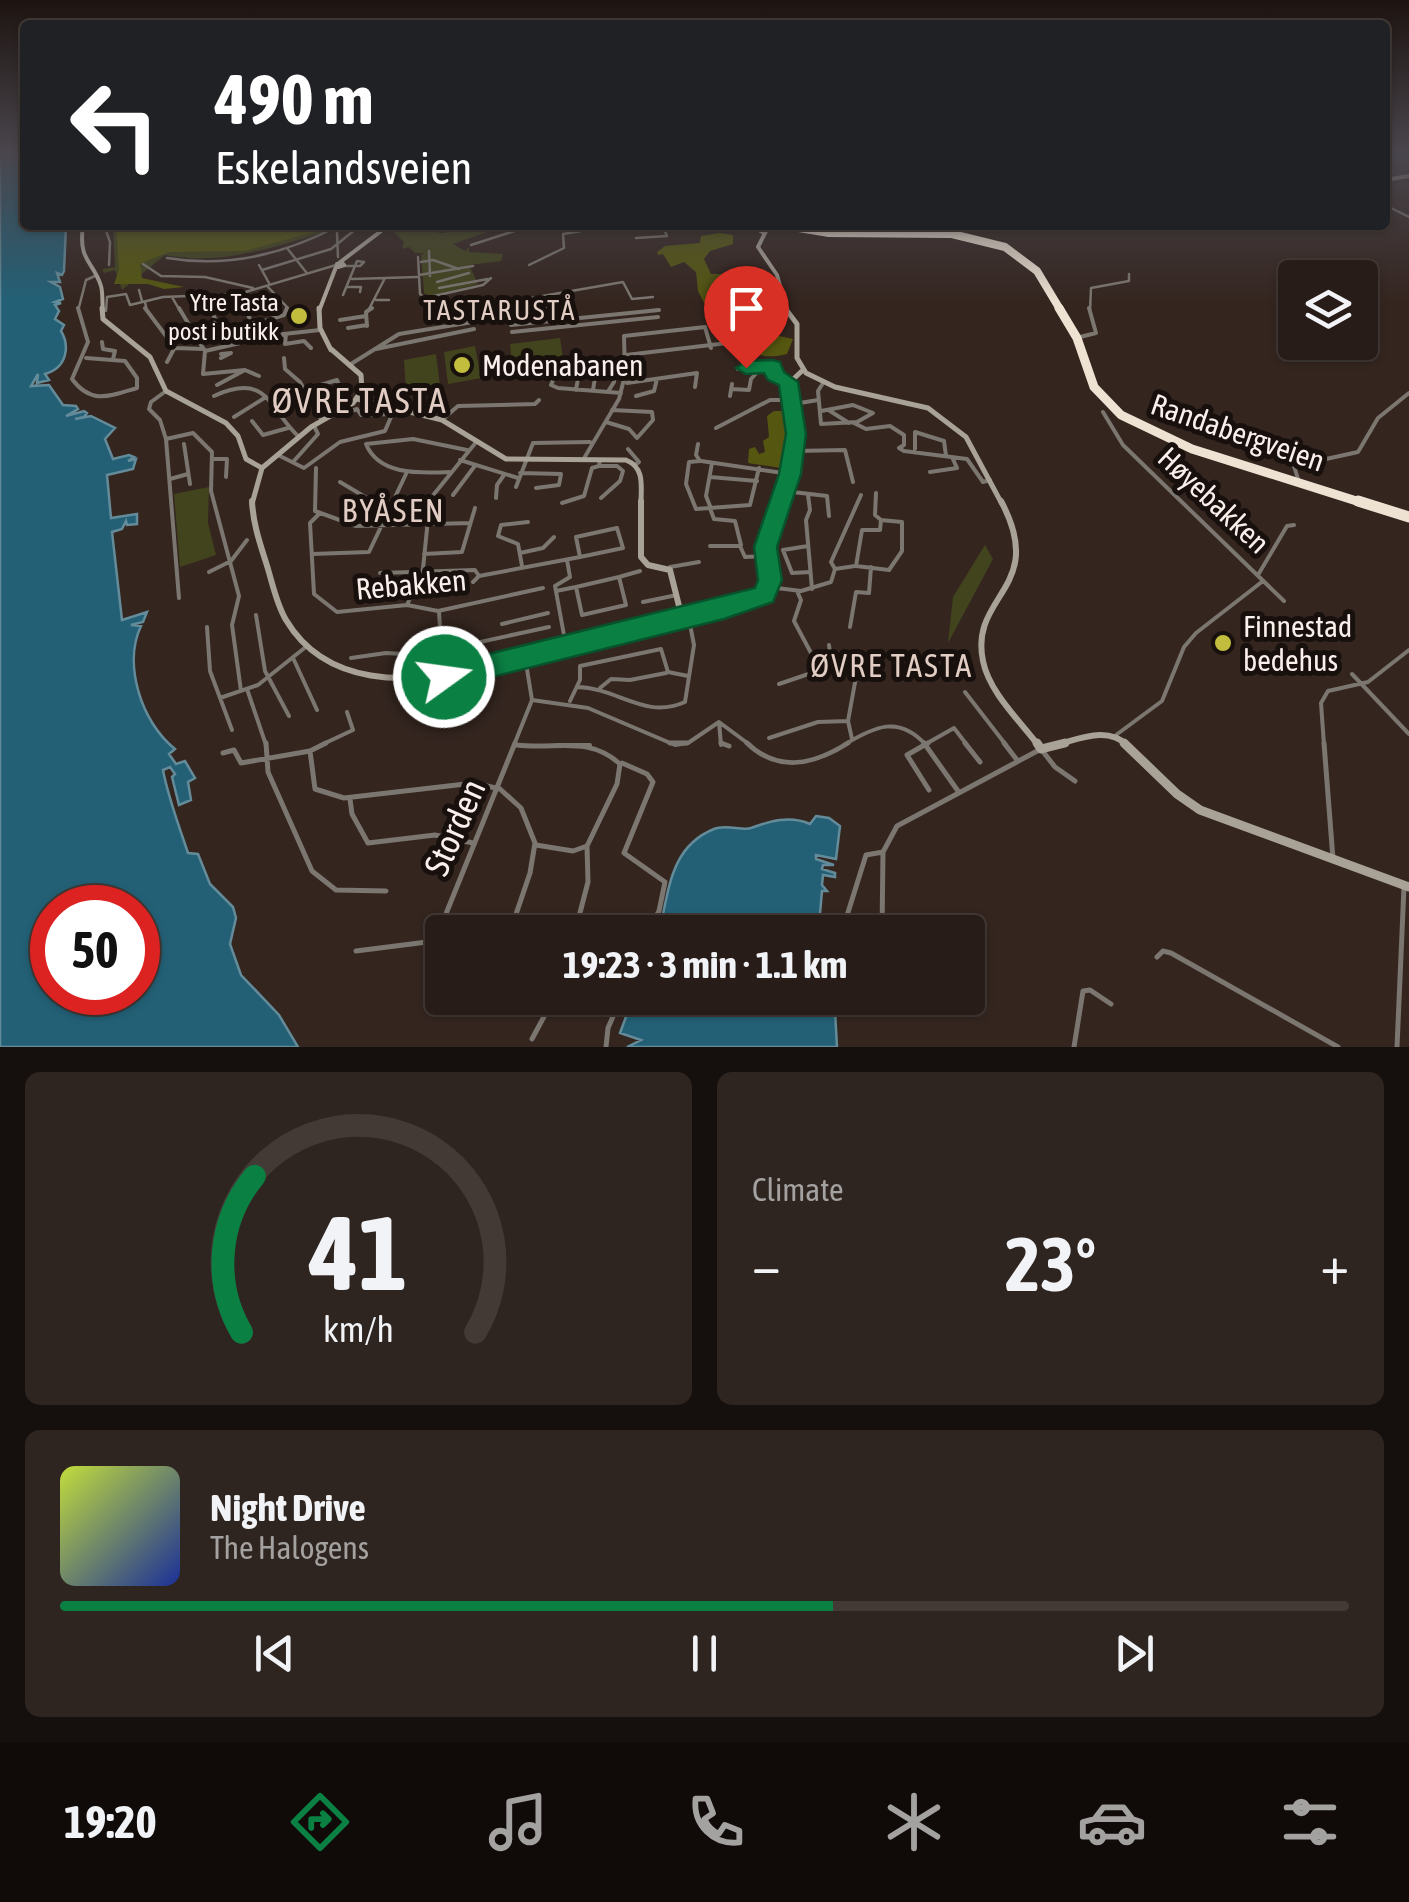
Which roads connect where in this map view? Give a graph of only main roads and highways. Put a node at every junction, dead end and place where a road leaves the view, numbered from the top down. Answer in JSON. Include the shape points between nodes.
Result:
{"nodes":[{"id":1,"x":82,"y":230,"type":"edge"},
{"id":2,"x":382,"y":230,"type":"edge"},
{"id":3,"x":771,"y":230,"type":"edge"},
{"id":4,"x":801,"y":230,"type":"edge"},
{"id":5,"x":960,"y":230,"type":"edge"},
{"id":6,"x":950,"y":233,"type":"junction"},
{"id":7,"x":331,"y":350,"type":"joint"},
{"id":8,"x":351,"y":366,"type":"joint"},
{"id":9,"x":804,"y":372,"type":"junction"},
{"id":10,"x":360,"y":395,"type":"junction"},
{"id":11,"x":262,"y":468,"type":"junction"},
{"id":12,"x":1409,"y":517,"type":"edge"},
{"id":13,"x":685,"y":618,"type":"junction"},
{"id":14,"x":1406,"y":886,"type":"edge"}],
"edges":[{"from":1,"to":11,"type":"main road","via":[[86,264],[101,288],[103,319],[150,358],[167,392],[226,423],[246,459]]},
{"from":2,"to":7,"type":"main road","via":[[346,255],[318,303],[320,330]]},
{"from":3,"to":9,"type":"main road","via":[[759,250],[777,275],[782,306],[797,324],[796,358]]},
{"from":4,"to":6,"type":"highway","name":"Randabergveien"},
{"from":5,"to":6,"type":"main road"},
{"from":6,"to":12,"type":"highway","name":"Randabergveien","via":[[1005,247],[1030,262],[1076,338],[1094,387],[1126,418],[1183,446]]},
{"from":7,"to":8,"type":"main road"},
{"from":8,"to":10,"type":"main road","via":[[362,378]]},
{"from":9,"to":13,"type":"main road","via":[[791,379],[796,451],[770,528],[769,587],[756,600]]},
{"from":9,"to":14,"type":"main road","via":[[823,384],[911,402],[938,413],[966,437],[1014,528],[1018,558],[983,628],[983,661],[1041,749],[1102,734],[1120,738],[1191,805]]},
{"from":10,"to":11,"type":"main road"},
{"from":10,"to":13,"type":"main road","via":[[442,419],[496,456],[636,464],[641,557],[668,568]]},
{"from":11,"to":13,"type":"main road","via":[[251,494],[280,605],[307,646],[357,673],[407,680],[444,676]]}]}
